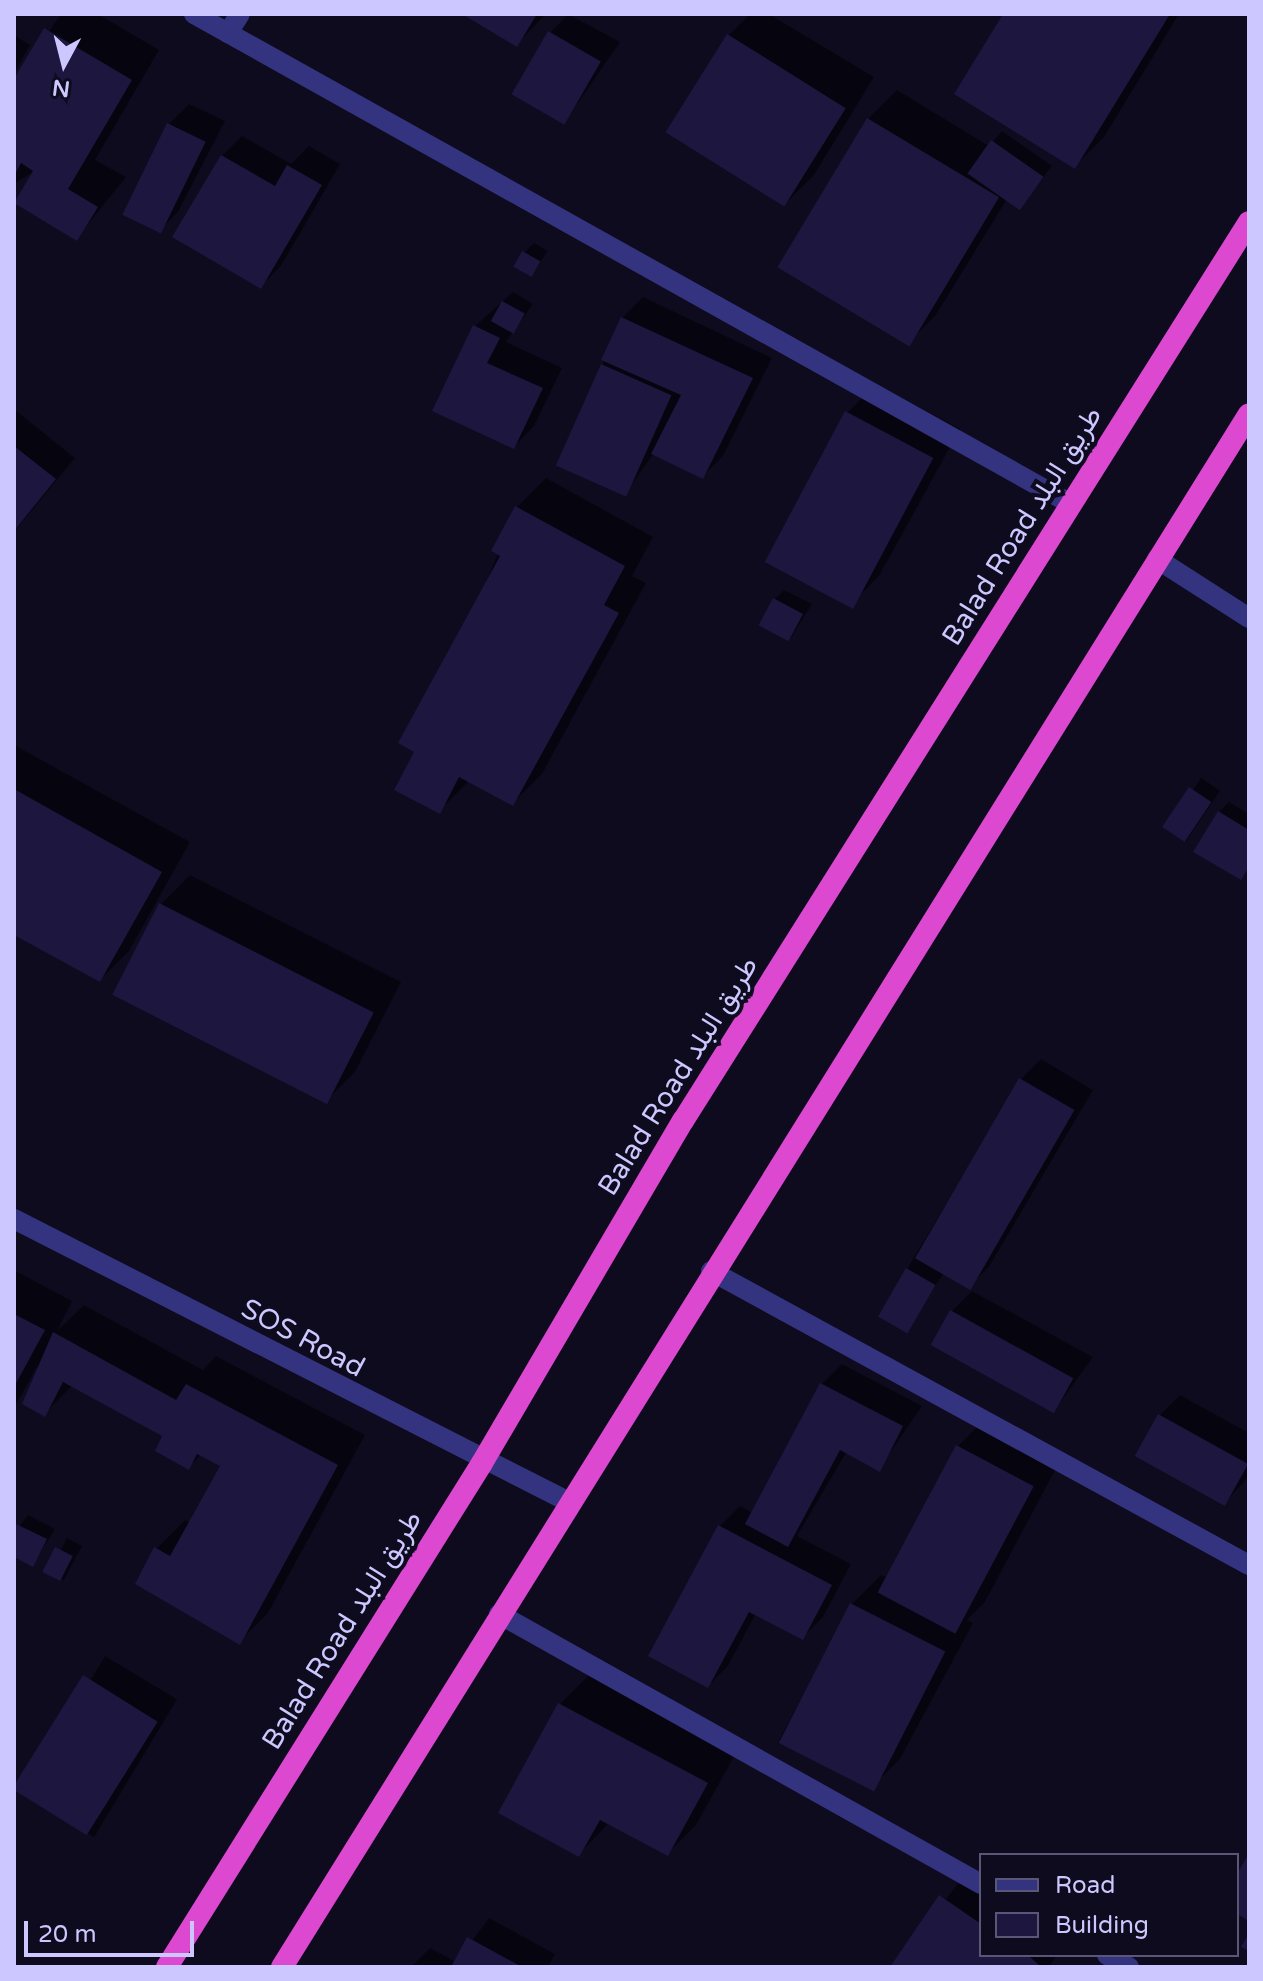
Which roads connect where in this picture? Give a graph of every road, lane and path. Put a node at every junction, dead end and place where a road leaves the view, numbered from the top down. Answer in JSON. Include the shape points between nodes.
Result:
{"nodes":[{"id":1,"x":194,"y":14,"type":"edge"},
{"id":2,"x":240,"y":14,"type":"edge"},
{"id":3,"x":228,"y":33,"type":"junction"},
{"id":4,"x":1249,"y":222,"type":"edge"},
{"id":5,"x":1249,"y":414,"type":"edge"},
{"id":6,"x":1071,"y":504,"type":"junction"},
{"id":7,"x":1157,"y":559,"type":"junction"},
{"id":8,"x":1249,"y":618,"type":"edge"},
{"id":9,"x":14,"y":1219,"type":"edge"},
{"id":10,"x":711,"y":1271,"type":"junction"},
{"id":11,"x":482,"y":1463,"type":"junction"},
{"id":12,"x":569,"y":1502,"type":"junction"},
{"id":13,"x":1249,"y":1565,"type":"edge"},
{"id":14,"x":499,"y":1614,"type":"junction"},
{"id":15,"x":979,"y":1883,"type":"edge"},
{"id":16,"x":1111,"y":1957,"type":"edge"},
{"id":17,"x":167,"y":1967,"type":"edge"},
{"id":18,"x":282,"y":1967,"type":"edge"},
{"id":19,"x":1129,"y":1967,"type":"edge"}],
"edges":[{"from":1,"to":3,"type":"street"},
{"from":2,"to":3,"type":"street"},
{"from":3,"to":6,"type":"street"},
{"from":4,"to":6,"type":"highway","name":"Balad Road طريق البلد"},
{"from":5,"to":7,"type":"highway"},
{"from":6,"to":11,"type":"highway","name":"Balad Road طريق البلد","via":[[683,1121]]},
{"from":7,"to":8,"type":"street"},
{"from":7,"to":10,"type":"highway"},
{"from":9,"to":11,"type":"street","name":"SOS Road"},
{"from":10,"to":12,"type":"highway"},
{"from":10,"to":13,"type":"street"},
{"from":11,"to":12,"type":"street","name":"SOS Road"},
{"from":11,"to":17,"type":"highway","name":"Balad Road طريق البلد"},
{"from":12,"to":14,"type":"highway"},
{"from":14,"to":15,"type":"street"},
{"from":14,"to":18,"type":"highway"},
{"from":16,"to":19,"type":"street"}]}
